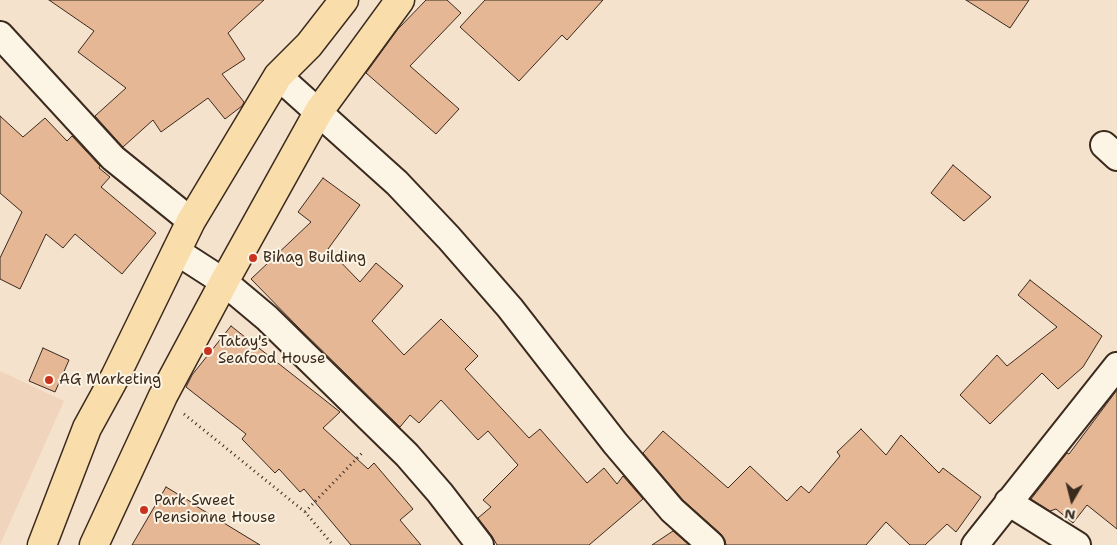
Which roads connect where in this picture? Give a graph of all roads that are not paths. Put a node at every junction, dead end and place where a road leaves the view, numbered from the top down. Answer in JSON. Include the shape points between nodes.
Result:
{"nodes":[{"id":1,"x":344,"y":0,"type":"edge"},
{"id":2,"x":400,"y":0,"type":"edge"},
{"id":3,"x":0,"y":35,"type":"edge"},
{"id":4,"x":278,"y":76,"type":"junction"},
{"id":5,"x":319,"y":111,"type":"junction"},
{"id":6,"x":191,"y":221,"type":"junction"},
{"id":7,"x":176,"y":252,"type":"junction"},
{"id":8,"x":224,"y":282,"type":"junction"},
{"id":9,"x":1117,"y":366,"type":"edge"},
{"id":10,"x":1008,"y":502,"type":"junction"},
{"id":11,"x":42,"y":545,"type":"edge"},
{"id":12,"x":94,"y":545,"type":"edge"},
{"id":13,"x":480,"y":545,"type":"edge"},
{"id":14,"x":711,"y":545,"type":"edge"},
{"id":15,"x":974,"y":545,"type":"edge"},
{"id":16,"x":1077,"y":545,"type":"edge"}],
"edges":[{"from":1,"to":4,"type":"highway","via":[[309,45]]},
{"from":2,"to":5,"type":"highway"},
{"from":3,"to":6,"type":"street","via":[[113,158]]},
{"from":4,"to":5,"type":"street"},
{"from":4,"to":6,"type":"highway"},
{"from":5,"to":8,"type":"highway"},
{"from":5,"to":14,"type":"street","via":[[397,183],[449,238],[510,308],[672,510]]},
{"from":6,"to":7,"type":"highway"},
{"from":7,"to":8,"type":"street"},
{"from":7,"to":11,"type":"highway","via":[[87,428]]},
{"from":8,"to":12,"type":"highway","via":[[163,396]]},
{"from":8,"to":13,"type":"street","via":[[267,318],[407,455]]},
{"from":9,"to":10,"type":"street"},
{"from":10,"to":15,"type":"street"},
{"from":10,"to":16,"type":"street"}]}
